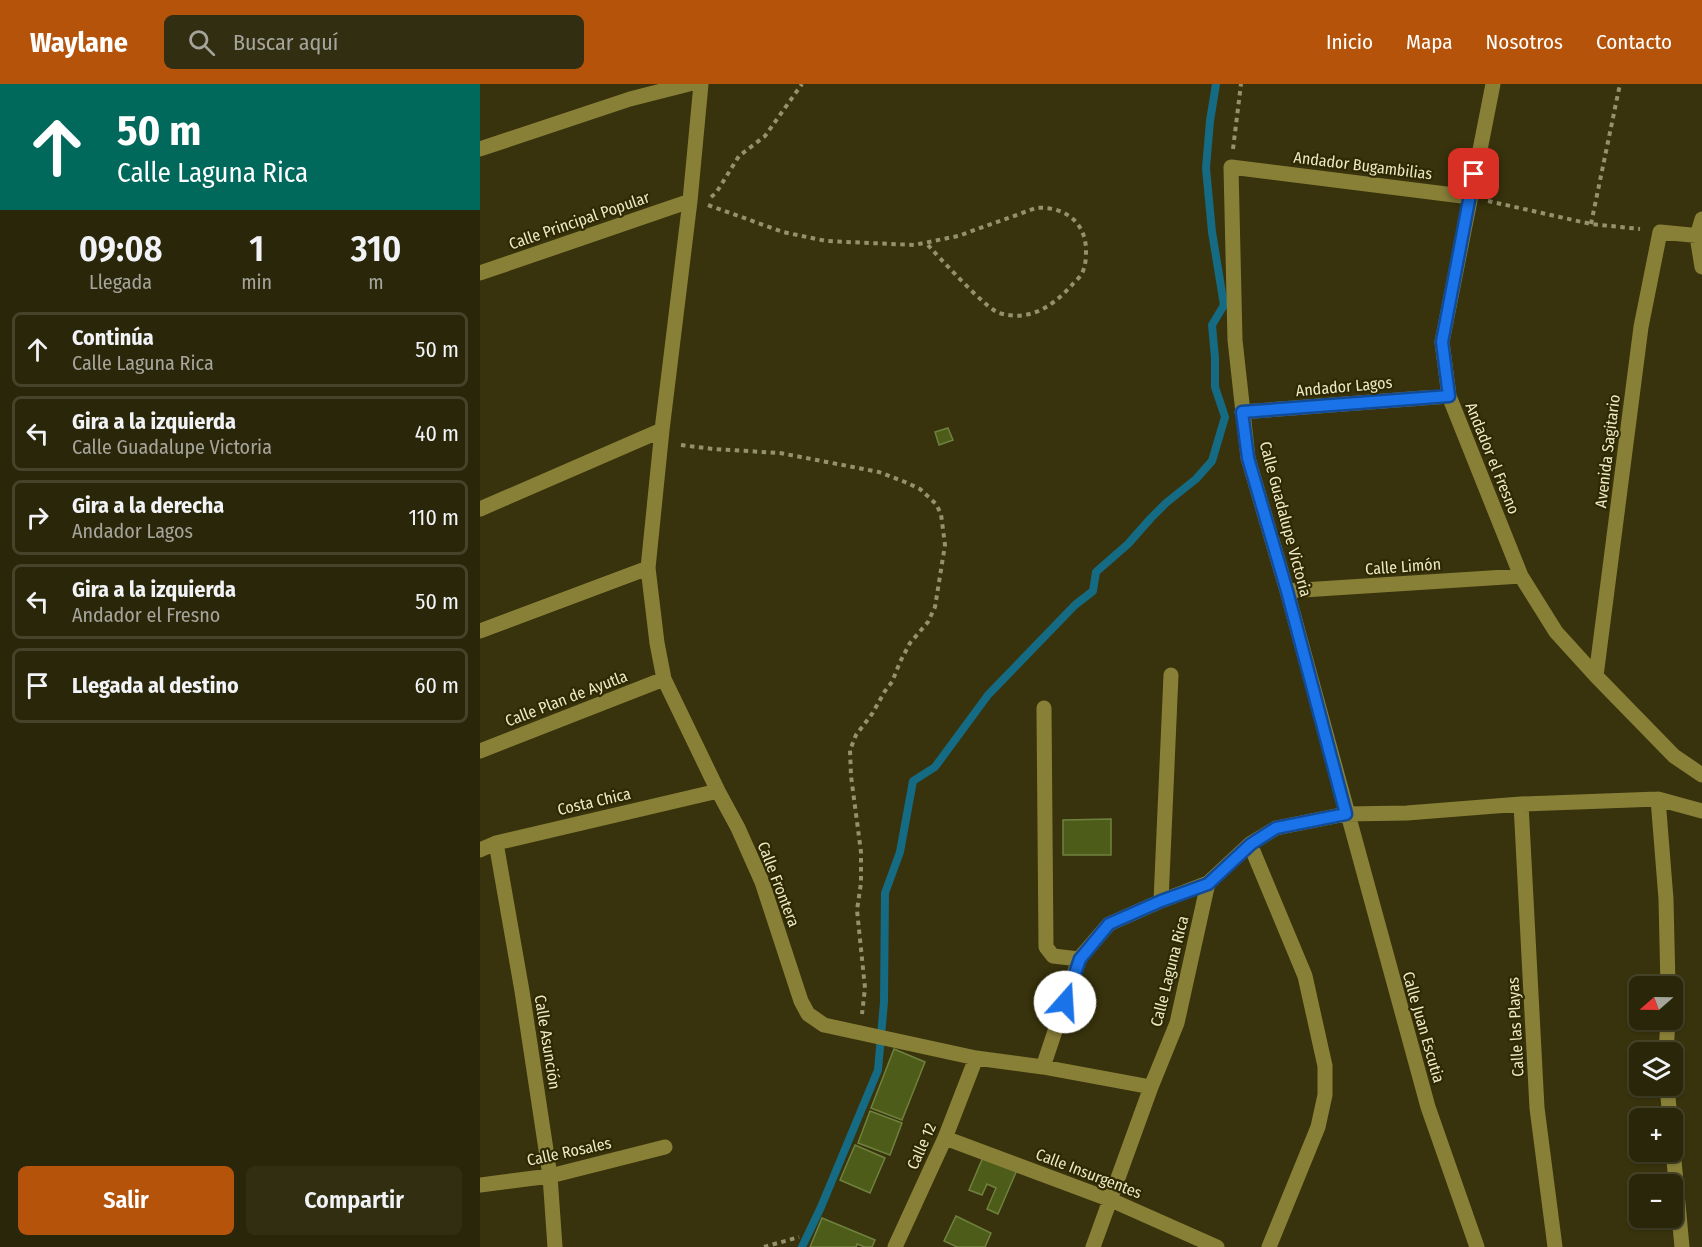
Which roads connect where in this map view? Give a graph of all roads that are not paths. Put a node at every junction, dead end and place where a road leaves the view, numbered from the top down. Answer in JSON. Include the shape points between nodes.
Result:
{"nodes":[{"id":1,"x":689,"y":84,"type":"edge"},
{"id":2,"x":701,"y":84,"type":"edge"},
{"id":3,"x":1493,"y":84,"type":"edge"},
{"id":4,"x":480,"y":149,"type":"edge"},
{"id":5,"x":1231,"y":166,"type":"joint"},
{"id":6,"x":1470,"y":197,"type":"junction"},
{"id":7,"x":690,"y":201,"type":"junction"},
{"id":8,"x":1702,"y":219,"type":"edge"},
{"id":9,"x":1700,"y":236,"type":"edge"},
{"id":10,"x":1702,"y":267,"type":"edge"},
{"id":11,"x":480,"y":273,"type":"edge"},
{"id":12,"x":1449,"y":396,"type":"junction"},
{"id":13,"x":1242,"y":412,"type":"junction"},
{"id":14,"x":662,"y":436,"type":"junction"},
{"id":15,"x":480,"y":509,"type":"edge"},
{"id":16,"x":648,"y":568,"type":"junction"},
{"id":17,"x":1521,"y":576,"type":"junction"},
{"id":18,"x":1287,"y":591,"type":"junction"},
{"id":19,"x":480,"y":631,"type":"edge"},
{"id":20,"x":1171,"y":675,"type":"dead end"},
{"id":21,"x":1596,"y":676,"type":"junction"},
{"id":22,"x":664,"y":679,"type":"junction"},
{"id":23,"x":1044,"y":708,"type":"dead end"},
{"id":24,"x":480,"y":751,"type":"edge"},
{"id":25,"x":1702,"y":775,"type":"edge"},
{"id":26,"x":718,"y":791,"type":"junction"},
{"id":27,"x":1658,"y":799,"type":"junction"},
{"id":28,"x":1521,"y":804,"type":"junction"},
{"id":29,"x":1702,"y":811,"type":"edge"},
{"id":30,"x":1346,"y":814,"type":"junction"},
{"id":31,"x":496,"y":843,"type":"junction"},
{"id":32,"x":1251,"y":844,"type":"junction"},
{"id":33,"x":480,"y":850,"type":"edge"},
{"id":34,"x":1208,"y":884,"type":"junction"},
{"id":35,"x":1161,"y":901,"type":"junction"},
{"id":36,"x":1080,"y":959,"type":"junction"},
{"id":37,"x":1668,"y":976,"type":"edge"},
{"id":38,"x":976,"y":1058,"type":"junction"},
{"id":39,"x":1043,"y":1067,"type":"junction"},
{"id":40,"x":1151,"y":1087,"type":"junction"},
{"id":41,"x":945,"y":1138,"type":"junction"},
{"id":42,"x":665,"y":1147,"type":"dead end"},
{"id":43,"x":1674,"y":1162,"type":"edge"},
{"id":44,"x":550,"y":1176,"type":"junction"},
{"id":45,"x":480,"y":1185,"type":"edge"},
{"id":46,"x":1111,"y":1200,"type":"junction"},
{"id":47,"x":555,"y":1247,"type":"edge"},
{"id":48,"x":895,"y":1247,"type":"edge"},
{"id":49,"x":1093,"y":1247,"type":"edge"},
{"id":50,"x":1217,"y":1247,"type":"edge"},
{"id":51,"x":1269,"y":1247,"type":"edge"},
{"id":52,"x":1477,"y":1247,"type":"edge"},
{"id":53,"x":1555,"y":1247,"type":"edge"},
{"id":54,"x":1682,"y":1247,"type":"edge"}],
"edges":[{"from":1,"to":4,"type":"street","via":[[630,99]]},
{"from":2,"to":7,"type":"street","name":"Calle Frontera"},
{"from":3,"to":6,"type":"street","name":"Andador el Fresno"},
{"from":5,"to":6,"type":"street","name":"Andador Bugambilias"},
{"from":5,"to":13,"type":"street","name":"Calle Guadalupe Victoria","via":[[1235,340]]},
{"from":6,"to":12,"type":"street","name":"Andador el Fresno","via":[[1442,342]]},
{"from":7,"to":11,"type":"street","name":"Calle Principal Popular"},
{"from":7,"to":14,"type":"street","name":"Calle Frontera"},
{"from":8,"to":9,"type":"street"},
{"from":9,"to":10,"type":"street"},
{"from":9,"to":21,"type":"street","name":"Avenida Sagitario","via":[[1660,232],[1641,327]]},
{"from":12,"to":13,"type":"street","name":"Andador Lagos"},
{"from":12,"to":17,"type":"street","name":"Andador el Fresno"},
{"from":13,"to":18,"type":"street","name":"Calle Guadalupe Victoria","via":[[1248,458]]},
{"from":14,"to":15,"type":"street"},
{"from":14,"to":16,"type":"street","name":"Calle Frontera"},
{"from":16,"to":19,"type":"street"},
{"from":16,"to":22,"type":"street","name":"Calle Frontera"},
{"from":17,"to":18,"type":"street","name":"Calle Limón"},
{"from":17,"to":21,"type":"street","name":"Andador el Fresno","via":[[1556,632]]},
{"from":18,"to":30,"type":"street","name":"Calle Guadalupe Victoria"},
{"from":20,"to":35,"type":"street"},
{"from":21,"to":25,"type":"street","name":"Andador el Fresno","via":[[1674,756]]},
{"from":22,"to":24,"type":"street","name":"Calle Plan de Ayutla"},
{"from":22,"to":26,"type":"street","name":"Calle Frontera"},
{"from":23,"to":36,"type":"street","via":[[1046,947],[1053,956]]},
{"from":26,"to":31,"type":"street","name":"Costa Chica"},
{"from":26,"to":38,"type":"street","name":"Calle Frontera","via":[[762,882],[808,1014],[824,1025]]},
{"from":27,"to":28,"type":"street"},
{"from":27,"to":29,"type":"street"},
{"from":27,"to":37,"type":"street"},
{"from":28,"to":30,"type":"street"},
{"from":28,"to":53,"type":"street","name":"Calle las Playas","via":[[1537,1108]]},
{"from":30,"to":32,"type":"street","via":[[1276,828]]},
{"from":30,"to":52,"type":"street","name":"Calle Juan Escutia","via":[[1428,1107]]},
{"from":31,"to":33,"type":"street","name":"Costa Chica"},
{"from":31,"to":44,"type":"street","name":"Calle Asunción"},
{"from":32,"to":34,"type":"street"},
{"from":32,"to":51,"type":"street","via":[[1305,975],[1325,1066],[1318,1127]]},
{"from":34,"to":35,"type":"street"},
{"from":34,"to":40,"type":"street","name":"Calle Laguna Rica","via":[[1177,1023]]},
{"from":35,"to":36,"type":"street","via":[[1109,924]]},
{"from":36,"to":39,"type":"street"},
{"from":38,"to":39,"type":"street","name":"Calle Frontera"},
{"from":38,"to":41,"type":"street","name":"Calle 12"},
{"from":39,"to":40,"type":"street","name":"Calle Frontera"},
{"from":40,"to":46,"type":"street","name":"Calle Laguna Rica"},
{"from":41,"to":46,"type":"street","name":"Calle Insurgentes"},
{"from":41,"to":48,"type":"street","name":"Calle 12"},
{"from":42,"to":44,"type":"street","name":"Calle Rosales"},
{"from":43,"to":54,"type":"street"},
{"from":44,"to":45,"type":"street","name":"Calle Rosales"},
{"from":44,"to":47,"type":"street","name":"Calle Asunción"},
{"from":46,"to":49,"type":"street","name":"Calle Laguna Rica"},
{"from":46,"to":50,"type":"street","name":"Calle Insurgentes"}]}
